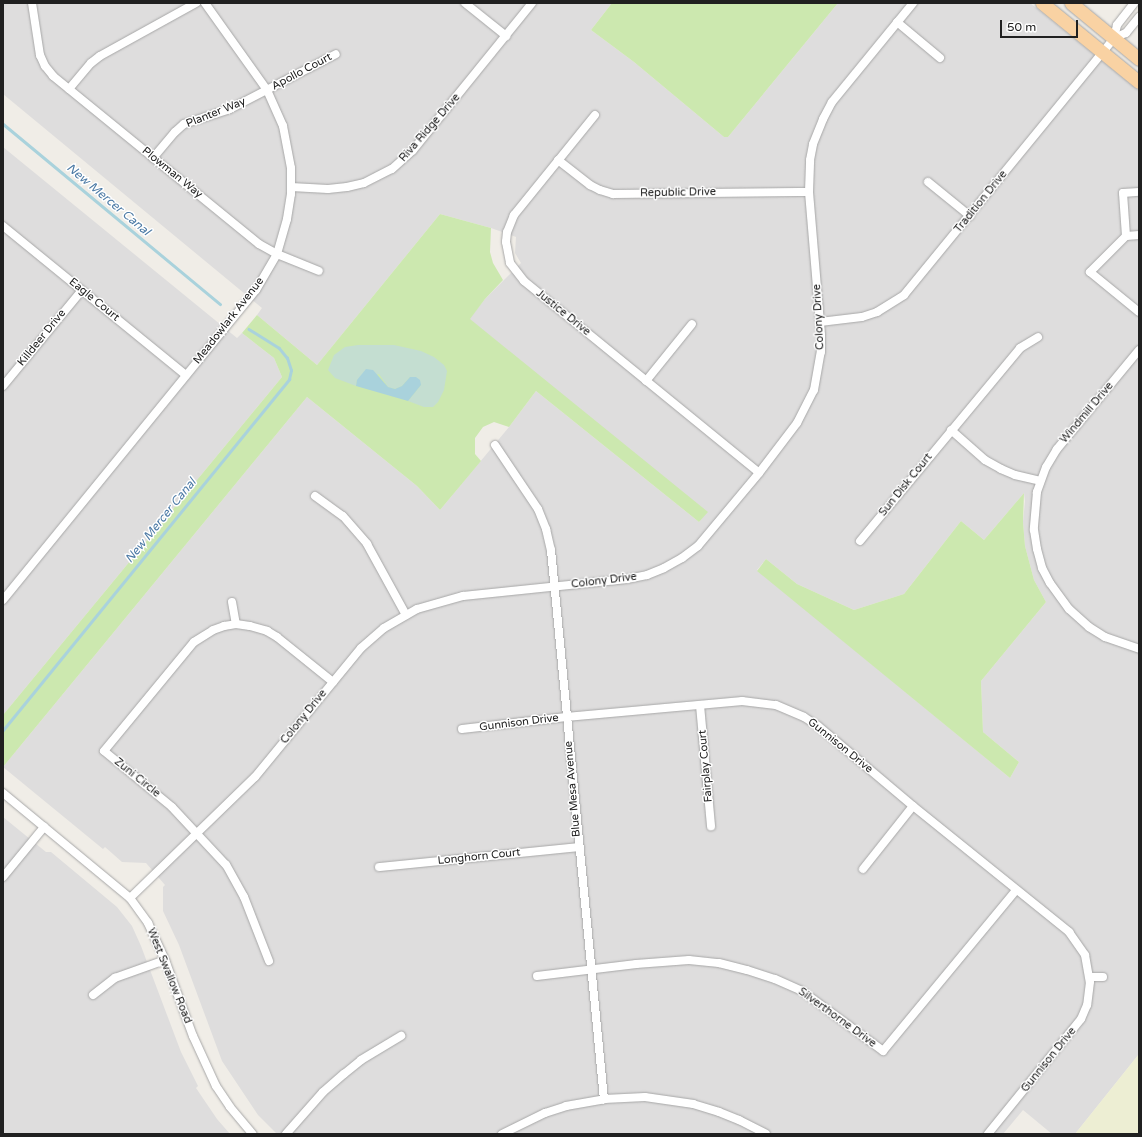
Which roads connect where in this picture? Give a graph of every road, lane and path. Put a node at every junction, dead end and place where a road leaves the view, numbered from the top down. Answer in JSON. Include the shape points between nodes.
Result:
{"nodes":[{"id":1,"x":32,"y":3,"type":"edge"},
{"id":2,"x":196,"y":3,"type":"edge"},
{"id":3,"x":205,"y":3,"type":"edge"},
{"id":4,"x":465,"y":3,"type":"edge"},
{"id":5,"x":532,"y":3,"type":"edge"},
{"id":6,"x":913,"y":3,"type":"edge"},
{"id":7,"x":1042,"y":3,"type":"edge"},
{"id":8,"x":1071,"y":3,"type":"edge"},
{"id":9,"x":1134,"y":3,"type":"edge"},
{"id":10,"x":1139,"y":17,"type":"edge"},
{"id":11,"x":897,"y":22,"type":"junction"},
{"id":12,"x":506,"y":36,"type":"junction"},
{"id":13,"x":1114,"y":38,"type":"junction"},
{"id":14,"x":1103,"y":52,"type":"junction"},
{"id":15,"x":336,"y":54,"type":"dead end"},
{"id":16,"x":940,"y":58,"type":"dead end"},
{"id":17,"x":1139,"y":59,"type":"edge"},
{"id":18,"x":1139,"y":82,"type":"edge"},
{"id":19,"x":69,"y":89,"type":"junction"},
{"id":20,"x":267,"y":90,"type":"junction"},
{"id":21,"x":595,"y":115,"type":"dead end"},
{"id":22,"x":153,"y":158,"type":"junction"},
{"id":23,"x":558,"y":160,"type":"junction"},
{"id":24,"x":928,"y":182,"type":"dead end"},
{"id":25,"x":291,"y":187,"type":"junction"},
{"id":26,"x":809,"y":192,"type":"junction"},
{"id":27,"x":1139,"y":192,"type":"edge"},
{"id":28,"x":970,"y":216,"type":"junction"},
{"id":29,"x":3,"y":226,"type":"edge"},
{"id":30,"x":1139,"y":235,"type":"edge"},
{"id":31,"x":1126,"y":236,"type":"junction"},
{"id":32,"x":277,"y":254,"type":"junction"},
{"id":33,"x":320,"y":271,"type":"dead end"},
{"id":34,"x":82,"y":290,"type":"junction"},
{"id":35,"x":1139,"y":312,"type":"edge"},
{"id":36,"x":820,"y":322,"type":"junction"},
{"id":37,"x":692,"y":324,"type":"dead end"},
{"id":38,"x":1038,"y":337,"type":"dead end"},
{"id":39,"x":1139,"y":350,"type":"edge"},
{"id":40,"x":186,"y":375,"type":"junction"},
{"id":41,"x":646,"y":381,"type":"junction"},
{"id":42,"x":3,"y":386,"type":"edge"},
{"id":43,"x":951,"y":430,"type":"junction"},
{"id":44,"x":495,"y":445,"type":"dead end"},
{"id":45,"x":758,"y":473,"type":"junction"},
{"id":46,"x":1040,"y":481,"type":"junction"},
{"id":47,"x":315,"y":496,"type":"dead end"},
{"id":48,"x":860,"y":541,"type":"dead end"},
{"id":49,"x":554,"y":586,"type":"junction"},
{"id":50,"x":3,"y":600,"type":"edge"},
{"id":51,"x":232,"y":602,"type":"dead end"},
{"id":52,"x":406,"y":615,"type":"junction"},
{"id":53,"x":236,"y":624,"type":"junction"},
{"id":54,"x":1139,"y":649,"type":"edge"},
{"id":55,"x":333,"y":682,"type":"junction"},
{"id":56,"x":700,"y":705,"type":"junction"},
{"id":57,"x":566,"y":717,"type":"junction"},
{"id":58,"x":462,"y":729,"type":"dead end"},
{"id":59,"x":3,"y":793,"type":"edge"},
{"id":60,"x":912,"y":806,"type":"junction"},
{"id":61,"x":44,"y":827,"type":"junction"},
{"id":62,"x":711,"y":827,"type":"dead end"},
{"id":63,"x":198,"y":833,"type":"junction"},
{"id":64,"x":578,"y":847,"type":"junction"},
{"id":65,"x":379,"y":867,"type":"dead end"},
{"id":66,"x":863,"y":869,"type":"dead end"},
{"id":67,"x":3,"y":877,"type":"edge"},
{"id":68,"x":1016,"y":890,"type":"junction"},
{"id":69,"x":130,"y":898,"type":"junction"},
{"id":70,"x":165,"y":960,"type":"junction"},
{"id":71,"x":269,"y":961,"type":"dead end"},
{"id":72,"x":591,"y":969,"type":"junction"},
{"id":73,"x":537,"y":976,"type":"dead end"},
{"id":74,"x":1090,"y":977,"type":"junction"},
{"id":75,"x":1103,"y":977,"type":"dead end"},
{"id":76,"x":93,"y":995,"type":"dead end"},
{"id":77,"x":401,"y":1036,"type":"dead end"},
{"id":78,"x":604,"y":1099,"type":"junction"},
{"id":79,"x":253,"y":1134,"type":"edge"},
{"id":80,"x":286,"y":1134,"type":"edge"},
{"id":81,"x":502,"y":1134,"type":"edge"},
{"id":82,"x":766,"y":1134,"type":"edge"},
{"id":83,"x":988,"y":1134,"type":"edge"}],
"edges":[{"from":1,"to":19,"type":"street","name":"Plowman Way","via":[[40,55],[53,76]]},
{"from":2,"to":19,"type":"street","via":[[100,56]]},
{"from":3,"to":20,"type":"street","name":"Meadowlark Avenue"},
{"from":4,"to":12,"type":"street"},
{"from":5,"to":12,"type":"street","name":"Riva Ridge Drive"},
{"from":6,"to":11,"type":"street","name":"Colony Drive"},
{"from":7,"to":14,"type":"main road"},
{"from":8,"to":13,"type":"main road"},
{"from":9,"to":13,"type":"street","name":"Tradition Drive","via":[[1116,25]]},
{"from":10,"to":13,"type":"street","name":"Tradition Drive","via":[[1126,33]]},
{"from":11,"to":16,"type":"street"},
{"from":11,"to":26,"type":"street","name":"Colony Drive","via":[[836,96],[822,119],[810,160]]},
{"from":12,"to":25,"type":"street","name":"Riva Ridge Drive","via":[[413,150],[392,170],[364,183],[347,187]]},
{"from":13,"to":14,"type":"street","name":"Tradition Drive"},
{"from":13,"to":17,"type":"main road"},
{"from":14,"to":18,"type":"main road"},
{"from":14,"to":28,"type":"street","name":"Tradition Drive"},
{"from":15,"to":20,"type":"street","name":"Apollo Court"},
{"from":19,"to":22,"type":"street","name":"Plowman Way"},
{"from":20,"to":22,"type":"street","name":"Planter Way","via":[[230,108],[184,124]]},
{"from":20,"to":25,"type":"street","name":"Meadowlark Avenue","via":[[283,126]]},
{"from":21,"to":23,"type":"street","name":"Justice Drive"},
{"from":22,"to":32,"type":"street","name":"Plowman Way","via":[[258,244]]},
{"from":23,"to":26,"type":"street","name":"Republic Drive","via":[[590,185],[613,194]]},
{"from":23,"to":41,"type":"street","name":"Justice Drive","via":[[510,222],[506,242],[510,263],[524,282]]},
{"from":24,"to":28,"type":"street"},
{"from":25,"to":32,"type":"street","name":"Meadowlark Avenue","via":[[287,219]]},
{"from":26,"to":36,"type":"street","name":"Colony Drive"},
{"from":27,"to":31,"type":"street","via":[[1123,193]]},
{"from":28,"to":36,"type":"street","name":"Tradition Drive","via":[[912,286],[891,304],[862,317]]},
{"from":29,"to":34,"type":"street","name":"Eagle Court"},
{"from":30,"to":31,"type":"street"},
{"from":31,"to":35,"type":"street","via":[[1090,272]]},
{"from":32,"to":33,"type":"street","name":"Plowman Way"},
{"from":32,"to":40,"type":"street","name":"Meadowlark Avenue","via":[[256,290]]},
{"from":34,"to":40,"type":"street","name":"Eagle Court"},
{"from":34,"to":42,"type":"street","name":"Killdeer Drive"},
{"from":36,"to":45,"type":"street","name":"Colony Drive","via":[[821,352],[814,390],[797,424]]},
{"from":37,"to":41,"type":"street"},
{"from":38,"to":43,"type":"street","name":"Sun Disk Court","via":[[1020,348]]},
{"from":39,"to":46,"type":"street","name":"Windmill Drive","via":[[1057,449]]},
{"from":40,"to":50,"type":"street","name":"Meadowlark Avenue"},
{"from":41,"to":45,"type":"street","name":"Justice Drive"},
{"from":43,"to":46,"type":"street","via":[[985,460],[1015,475]]},
{"from":43,"to":48,"type":"street","name":"Sun Disk Court"},
{"from":44,"to":49,"type":"street","name":"Blue Mesa Avenue","via":[[538,509],[551,550]]},
{"from":45,"to":49,"type":"street","name":"Colony Drive","via":[[698,546],[664,568],[627,579]]},
{"from":46,"to":54,"type":"street","name":"Windmill Drive","via":[[1034,511],[1034,530],[1039,556],[1050,583],[1069,609],[1089,627],[1110,640]]},
{"from":47,"to":52,"type":"street","via":[[343,516],[367,544]]},
{"from":49,"to":52,"type":"street","name":"Colony Drive","via":[[463,596]]},
{"from":49,"to":57,"type":"street","name":"Blue Mesa Avenue"},
{"from":51,"to":53,"type":"street"},
{"from":52,"to":55,"type":"street","name":"Colony Drive","via":[[375,634]]},
{"from":53,"to":55,"type":"street","name":"Zuni Circle","via":[[259,628],[278,637]]},
{"from":53,"to":63,"type":"street","name":"Zuni Circle","via":[[213,630],[194,642],[104,751],[172,807]]},
{"from":55,"to":63,"type":"street","name":"Colony Drive","via":[[254,778]]},
{"from":56,"to":57,"type":"street","name":"Gunnison Drive"},
{"from":56,"to":60,"type":"street","name":"Gunnison Drive","via":[[742,701],[790,710],[818,726]]},
{"from":56,"to":62,"type":"street","name":"Fairplay Court"},
{"from":57,"to":58,"type":"street","name":"Gunnison Drive"},
{"from":57,"to":64,"type":"street","name":"Blue Mesa Avenue"},
{"from":59,"to":61,"type":"street","name":"West Swallow Road"},
{"from":60,"to":66,"type":"street"},
{"from":60,"to":68,"type":"street","name":"Gunnison Drive"},
{"from":61,"to":67,"type":"street"},
{"from":61,"to":69,"type":"street","name":"West Swallow Road"},
{"from":63,"to":69,"type":"street","name":"Colony Drive"},
{"from":63,"to":71,"type":"street","name":"Zuni Circle","via":[[237,882]]},
{"from":64,"to":65,"type":"street","name":"Longhorn Court"},
{"from":64,"to":72,"type":"street","name":"Blue Mesa Avenue"},
{"from":68,"to":72,"type":"street","name":"Silverthorne Drive","via":[[883,1051],[802,991],[747,970],[689,960]]},
{"from":68,"to":74,"type":"street","name":"Gunnison Drive","via":[[1073,937],[1085,955]]},
{"from":69,"to":70,"type":"street","name":"West Swallow Road","via":[[148,923]]},
{"from":70,"to":76,"type":"street","via":[[115,978]]},
{"from":70,"to":79,"type":"street","name":"West Swallow Road","via":[[193,1036],[216,1086]]},
{"from":72,"to":73,"type":"street","name":"Silverthorne Drive"},
{"from":72,"to":78,"type":"street","name":"Blue Mesa Avenue"},
{"from":74,"to":75,"type":"street"},
{"from":74,"to":83,"type":"street","name":"Gunnison Drive","via":[[1089,995],[1081,1019]]},
{"from":77,"to":80,"type":"street","via":[[361,1060],[344,1074],[323,1092]]},
{"from":78,"to":81,"type":"street","via":[[566,1106]]},
{"from":78,"to":82,"type":"street","via":[[645,1097],[693,1104],[739,1120]]}]}
